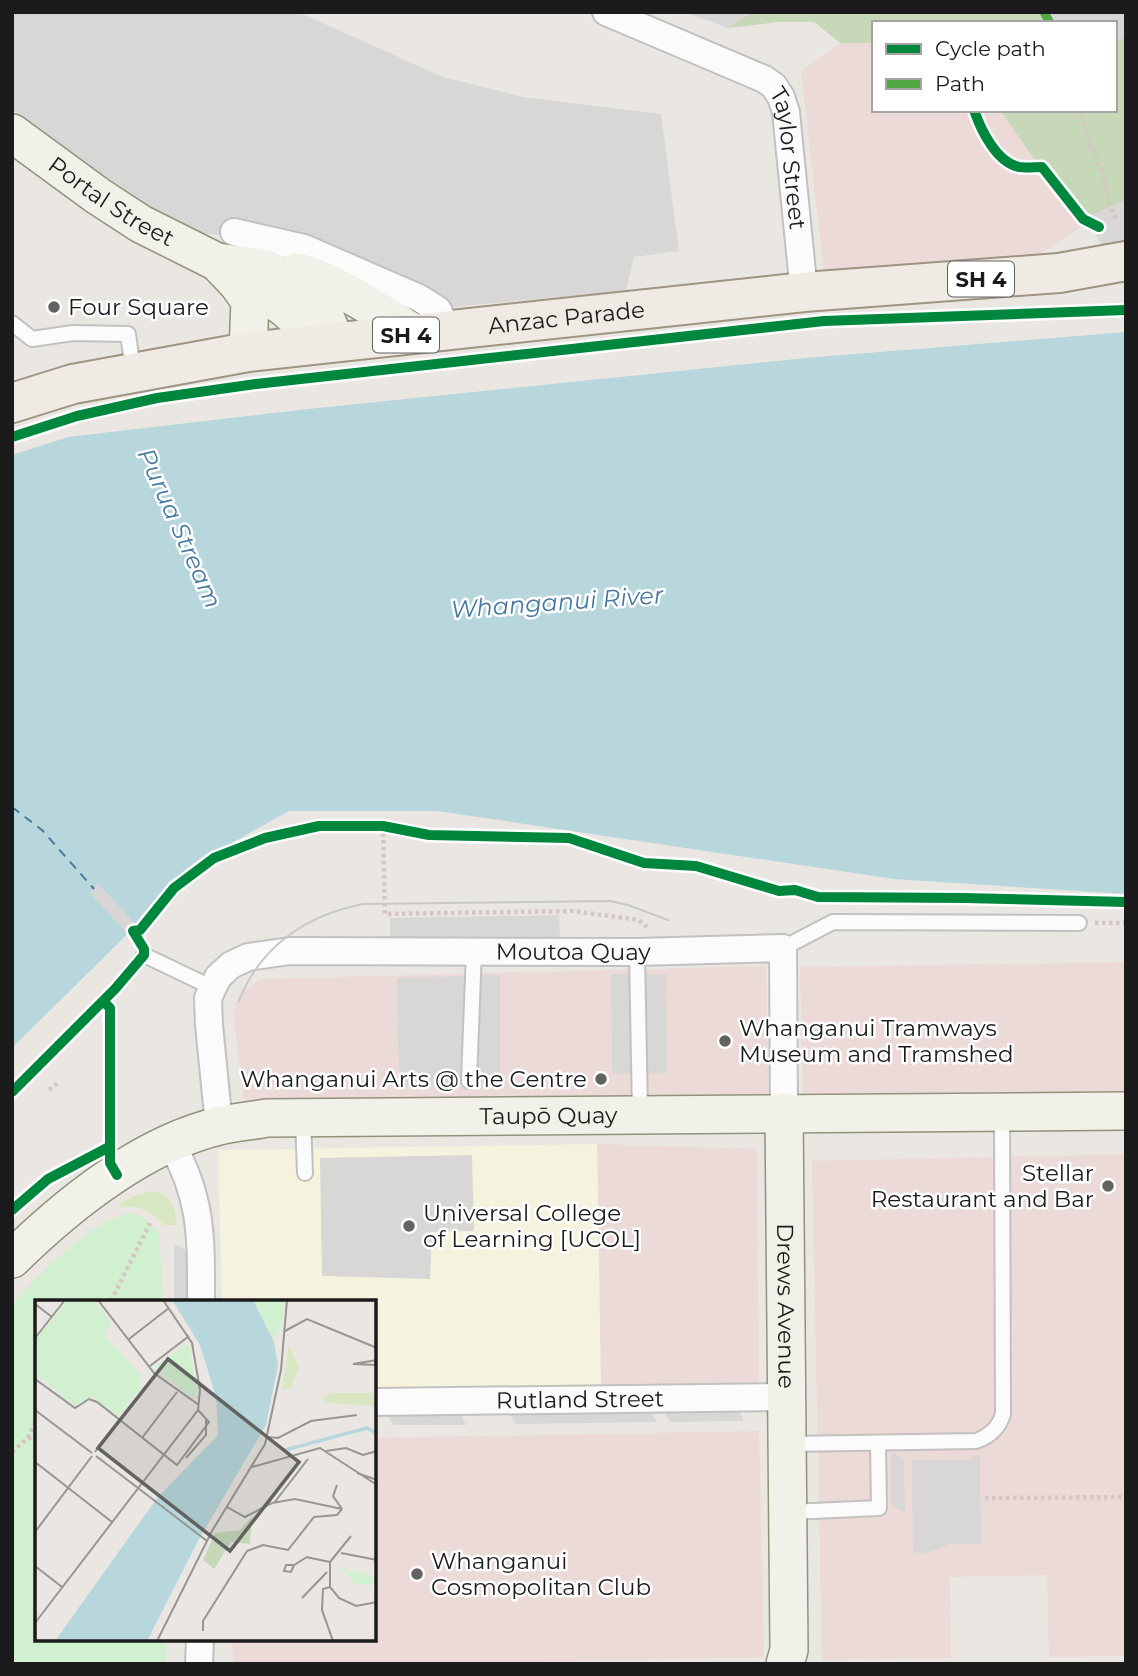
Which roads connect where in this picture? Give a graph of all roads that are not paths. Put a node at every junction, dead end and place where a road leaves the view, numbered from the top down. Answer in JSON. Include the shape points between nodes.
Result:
{"nodes":[{"id":1,"x":606,"y":12,"type":"edge"},
{"id":2,"x":12,"y":133,"type":"edge"},
{"id":3,"x":239,"y":261,"type":"junction"},
{"id":4,"x":1126,"y":261,"type":"edge"},
{"id":5,"x":1087,"y":269,"type":"junction"},
{"id":6,"x":1126,"y":277,"type":"edge"},
{"id":7,"x":804,"y":292,"type":"junction"},
{"id":8,"x":12,"y":323,"type":"edge"},
{"id":9,"x":432,"y":332,"type":"junction"},
{"id":10,"x":322,"y":344,"type":"junction"},
{"id":11,"x":248,"y":352,"type":"junction"},
{"id":12,"x":133,"y":372,"type":"junction"},
{"id":13,"x":12,"y":403,"type":"edge"},
{"id":14,"x":1079,"y":923,"type":"road end"},
{"id":15,"x":783,"y":948,"type":"junction"},
{"id":16,"x":474,"y":950,"type":"junction"},
{"id":17,"x":637,"y":951,"type":"junction"},
{"id":18,"x":144,"y":955,"type":"dead end"},
{"id":19,"x":213,"y":988,"type":"junction"},
{"id":20,"x":469,"y":1081,"type":"dead end"},
{"id":21,"x":1002,"y":1111,"type":"junction"},
{"id":22,"x":1126,"y":1111,"type":"edge"},
{"id":23,"x":784,"y":1112,"type":"junction"},
{"id":24,"x":640,"y":1114,"type":"junction"},
{"id":25,"x":303,"y":1118,"type":"junction"},
{"id":26,"x":219,"y":1125,"type":"junction"},
{"id":27,"x":171,"y":1143,"type":"junction"},
{"id":28,"x":305,"y":1173,"type":"dead end"},
{"id":29,"x":12,"y":1259,"type":"edge"},
{"id":30,"x":201,"y":1300,"type":"edge"},
{"id":31,"x":788,"y":1397,"type":"junction"},
{"id":32,"x":376,"y":1402,"type":"edge"},
{"id":33,"x":878,"y":1443,"type":"junction"},
{"id":34,"x":788,"y":1444,"type":"junction"},
{"id":35,"x":788,"y":1512,"type":"junction"},
{"id":36,"x":200,"y":1641,"type":"edge"},
{"id":37,"x":199,"y":1664,"type":"edge"},
{"id":38,"x":785,"y":1664,"type":"edge"}],
"edges":[{"from":1,"to":7,"type":"street","name":"Taylor Street","via":[[774,86],[786,112]]},
{"from":2,"to":3,"type":"main road","name":"Portal Street","via":[[141,224]]},
{"from":3,"to":9,"type":"main road","name":"Portal Street","via":[[304,272],[392,319]]},
{"from":3,"to":10,"type":"main road","name":"Portal Street","via":[[262,292]]},
{"from":3,"to":11,"type":"main road","via":[[250,301]]},
{"from":4,"to":5,"type":"main road","name":"Anzac Parade","number":"SH 4"},
{"from":5,"to":6,"type":"main road"},
{"from":5,"to":7,"type":"main road","name":"Anzac Parade","number":"SH 4"},
{"from":7,"to":9,"type":"main road","name":"Anzac Parade","number":"SH 4"},
{"from":8,"to":12,"type":"lane","via":[[32,339],[128,334]]},
{"from":9,"to":10,"type":"main road","name":"Anzac Parade","number":"SH 4"},
{"from":10,"to":11,"type":"main road","name":"Anzac Parade","number":"SH 4"},
{"from":11,"to":12,"type":"main road","name":"Anzac Parade","number":"SH 4"},
{"from":12,"to":13,"type":"main road","name":"Anzac Parade","number":"SH 4"},
{"from":14,"to":15,"type":"lane","name":"Moutoa Quay","via":[[833,922]]},
{"from":15,"to":17,"type":"street","name":"Moutoa Quay"},
{"from":15,"to":23,"type":"street","name":"Drews Avenue"},
{"from":16,"to":17,"type":"street","name":"Moutoa Quay"},
{"from":16,"to":19,"type":"street","name":"Moutoa Quay","via":[[269,953],[231,965]]},
{"from":16,"to":20,"type":"lane"},
{"from":17,"to":24,"type":"lane"},
{"from":18,"to":19,"type":"lane"},
{"from":19,"to":26,"type":"street","via":[[208,998],[209,1025]]},
{"from":21,"to":22,"type":"main road","name":"Taupō Quay"},
{"from":21,"to":23,"type":"main road","name":"Taupō Quay"},
{"from":21,"to":33,"type":"lane","via":[[1000,1424],[976,1441]]},
{"from":23,"to":24,"type":"main road","name":"Taupō Quay"},
{"from":23,"to":31,"type":"main road","name":"Drews Avenue"},
{"from":24,"to":25,"type":"main road","name":"Taupō Quay"},
{"from":25,"to":26,"type":"main road","name":"Taupō Quay"},
{"from":25,"to":28,"type":"lane"},
{"from":26,"to":27,"type":"main road","name":"Taupō Quay"},
{"from":27,"to":29,"type":"main road","name":"Taupō Quay","via":[[83,1197]]},
{"from":27,"to":30,"type":"street","via":[[189,1180],[200,1222]]},
{"from":31,"to":32,"type":"street","name":"Rutland Street"},
{"from":31,"to":34,"type":"main road","name":"Drews Avenue"},
{"from":33,"to":34,"type":"lane"},
{"from":33,"to":35,"type":"lane","via":[[879,1508]]},
{"from":34,"to":35,"type":"main road","name":"Drews Avenue"},
{"from":35,"to":38,"type":"main road","name":"Drews Avenue","via":[[789,1650]]},
{"from":36,"to":37,"type":"street"}]}
